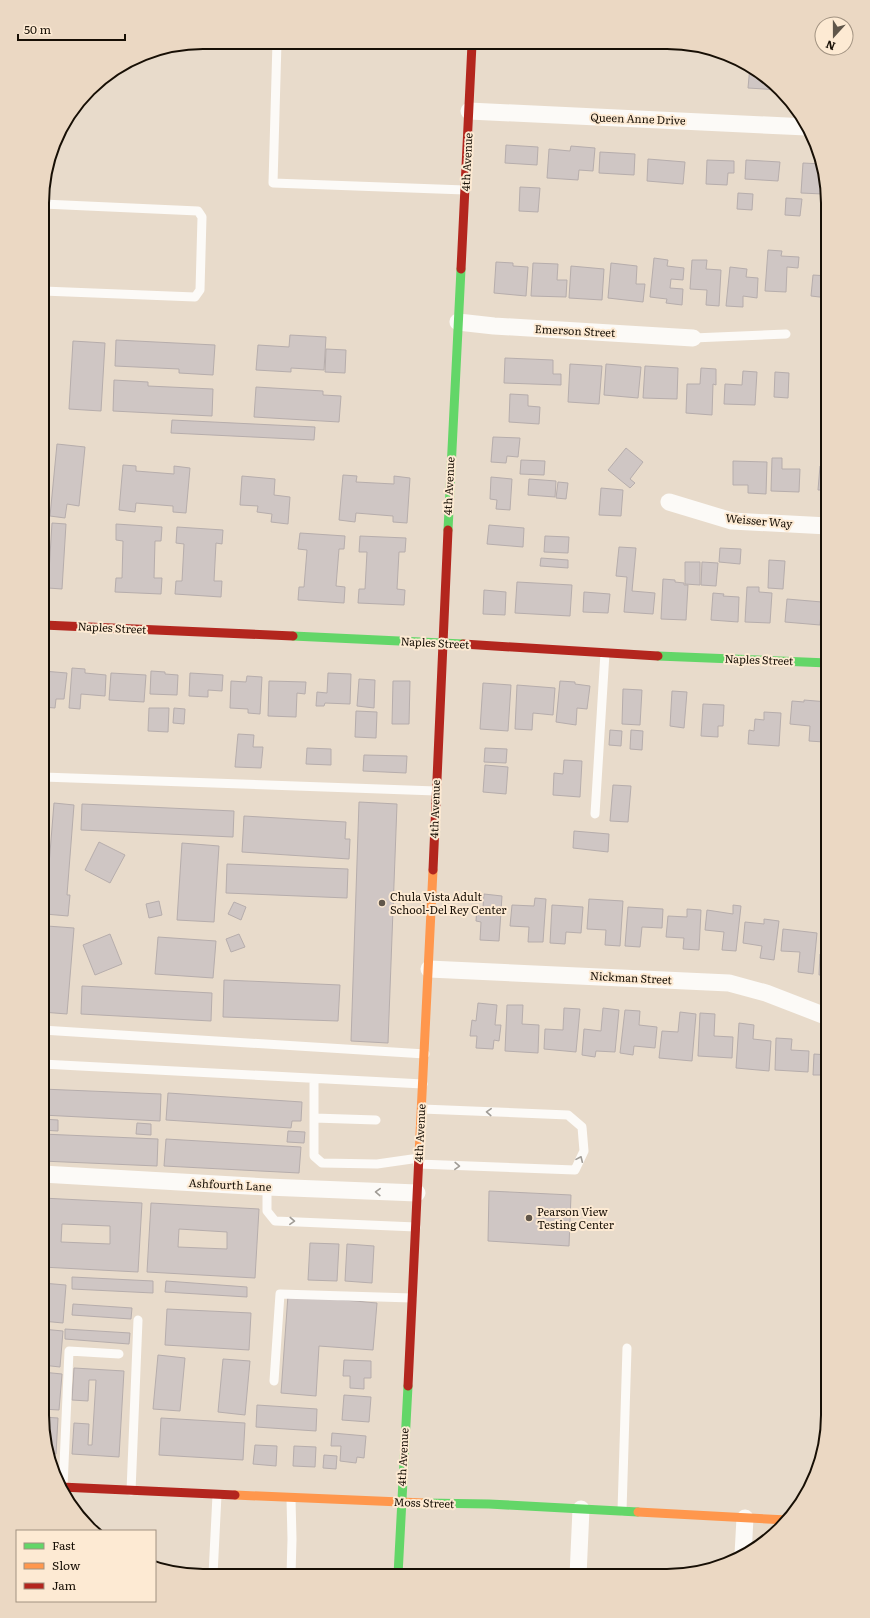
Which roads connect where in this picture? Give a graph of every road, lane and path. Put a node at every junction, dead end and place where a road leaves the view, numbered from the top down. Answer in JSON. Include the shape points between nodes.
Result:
{"nodes":[{"id":1,"x":277,"y":49,"type":"edge"},
{"id":2,"x":472,"y":49,"type":"edge"},
{"id":3,"x":469,"y":111,"type":"junction"},
{"id":4,"x":800,"y":127,"type":"edge"},
{"id":5,"x":465,"y":190,"type":"junction"},
{"id":6,"x":49,"y":204,"type":"edge"},
{"id":7,"x":49,"y":291,"type":"edge"},
{"id":8,"x":458,"y":322,"type":"junction"},
{"id":9,"x":786,"y":334,"type":"dead end"},
{"id":10,"x":693,"y":338,"type":"joint"},
{"id":11,"x":669,"y":502,"type":"dead end"},
{"id":12,"x":821,"y":526,"type":"edge"},
{"id":13,"x":49,"y":625,"type":"edge"},
{"id":14,"x":442,"y":643,"type":"junction"},
{"id":15,"x":604,"y":653,"type":"junction"},
{"id":16,"x":821,"y":662,"type":"edge"},
{"id":17,"x":49,"y":777,"type":"edge"},
{"id":18,"x":436,"y":791,"type":"junction"},
{"id":19,"x":595,"y":814,"type":"dead end"},
{"id":20,"x":429,"y":969,"type":"junction"},
{"id":21,"x":821,"y":1014,"type":"edge"},
{"id":22,"x":49,"y":1030,"type":"edge"},
{"id":23,"x":425,"y":1054,"type":"junction"},
{"id":24,"x":49,"y":1064,"type":"edge"},
{"id":25,"x":314,"y":1079,"type":"junction"},
{"id":26,"x":423,"y":1084,"type":"junction"},
{"id":27,"x":421,"y":1109,"type":"junction"},
{"id":28,"x":314,"y":1118,"type":"junction"},
{"id":29,"x":376,"y":1120,"type":"dead end"},
{"id":30,"x":419,"y":1161,"type":"junction"},
{"id":31,"x":49,"y":1174,"type":"edge"},
{"id":32,"x":267,"y":1187,"type":"junction"},
{"id":33,"x":418,"y":1193,"type":"junction"},
{"id":34,"x":416,"y":1227,"type":"junction"},
{"id":35,"x":412,"y":1298,"type":"junction"},
{"id":36,"x":138,"y":1320,"type":"dead end"},
{"id":37,"x":627,"y":1348,"type":"dead end"},
{"id":38,"x":119,"y":1354,"type":"dead end"},
{"id":39,"x":274,"y":1381,"type":"dead end"},
{"id":40,"x":63,"y":1478,"type":"edge"},
{"id":41,"x":67,"y":1487,"type":"edge"},
{"id":42,"x":131,"y":1491,"type":"junction"},
{"id":43,"x":217,"y":1496,"type":"junction"},
{"id":44,"x":291,"y":1499,"type":"junction"},
{"id":45,"x":400,"y":1503,"type":"junction"},
{"id":46,"x":581,"y":1509,"type":"junction"},
{"id":47,"x":622,"y":1511,"type":"junction"},
{"id":48,"x":745,"y":1518,"type":"junction"},
{"id":49,"x":780,"y":1520,"type":"edge"},
{"id":50,"x":743,"y":1548,"type":"edge"},
{"id":51,"x":213,"y":1569,"type":"edge"},
{"id":52,"x":291,"y":1569,"type":"edge"},
{"id":53,"x":398,"y":1569,"type":"edge"},
{"id":54,"x":578,"y":1569,"type":"edge"}],
"edges":[{"from":1,"to":5,"type":"lane","via":[[273,184]]},
{"from":2,"to":3,"type":"main road","name":"4th Avenue"},
{"from":3,"to":4,"type":"street","name":"Queen Anne Drive"},
{"from":3,"to":5,"type":"main road","name":"4th Avenue"},
{"from":5,"to":8,"type":"main road","name":"4th Avenue"},
{"from":6,"to":7,"type":"lane","via":[[198,211],[202,217],[200,290],[195,297]]},
{"from":8,"to":10,"type":"street","name":"Emerson Street"},
{"from":8,"to":14,"type":"main road","name":"4th Avenue"},
{"from":9,"to":10,"type":"lane"},
{"from":11,"to":12,"type":"street","name":"Weisser Way","via":[[732,521]]},
{"from":13,"to":14,"type":"main road","name":"Naples Street"},
{"from":14,"to":15,"type":"main road","name":"Naples Street"},
{"from":14,"to":18,"type":"main road","name":"4th Avenue"},
{"from":15,"to":16,"type":"main road","name":"Naples Street"},
{"from":15,"to":19,"type":"lane"},
{"from":17,"to":18,"type":"lane"},
{"from":18,"to":20,"type":"main road","name":"4th Avenue"},
{"from":20,"to":21,"type":"street","name":"Nickman Street","via":[[728,983],[766,993]]},
{"from":20,"to":23,"type":"main road","name":"4th Avenue"},
{"from":22,"to":23,"type":"lane"},
{"from":23,"to":26,"type":"main road","name":"4th Avenue"},
{"from":24,"to":25,"type":"lane"},
{"from":25,"to":26,"type":"lane"},
{"from":25,"to":28,"type":"lane"},
{"from":26,"to":27,"type":"main road","name":"4th Avenue"},
{"from":27,"to":30,"type":"main road","name":"4th Avenue"},
{"from":30,"to":27,"type":"lane","one_way":true,"via":[[575,1170],[584,1151],[582,1127],[568,1115]]},
{"from":28,"to":29,"type":"lane"},
{"from":28,"to":30,"type":"lane","via":[[314,1156],[322,1163],[376,1164]]},
{"from":30,"to":33,"type":"main road","name":"4th Avenue"},
{"from":31,"to":32,"type":"street","name":"Ashfourth Lane"},
{"from":33,"to":32,"type":"street","name":"Ashfourth Lane","one_way":true},
{"from":32,"to":34,"type":"lane","one_way":true,"via":[[268,1211],[275,1220]]},
{"from":33,"to":34,"type":"main road","name":"4th Avenue"},
{"from":34,"to":35,"type":"main road","name":"4th Avenue"},
{"from":35,"to":39,"type":"lane","via":[[280,1294]]},
{"from":35,"to":45,"type":"main road","name":"4th Avenue"},
{"from":36,"to":42,"type":"lane"},
{"from":37,"to":47,"type":"lane"},
{"from":38,"to":40,"type":"lane","via":[[70,1351]]},
{"from":41,"to":42,"type":"main road","name":"Moss Street"},
{"from":42,"to":43,"type":"main road","name":"Moss Street"},
{"from":43,"to":44,"type":"main road","name":"Moss Street"},
{"from":43,"to":51,"type":"lane"},
{"from":44,"to":45,"type":"main road","name":"Moss Street"},
{"from":44,"to":52,"type":"lane"},
{"from":45,"to":46,"type":"main road","name":"Moss Street"},
{"from":45,"to":53,"type":"main road","name":"4th Avenue"},
{"from":46,"to":47,"type":"main road","name":"Moss Street"},
{"from":46,"to":54,"type":"street"},
{"from":47,"to":48,"type":"main road","name":"Moss Street"},
{"from":48,"to":49,"type":"main road","name":"Moss Street"},
{"from":48,"to":50,"type":"street"}]}
